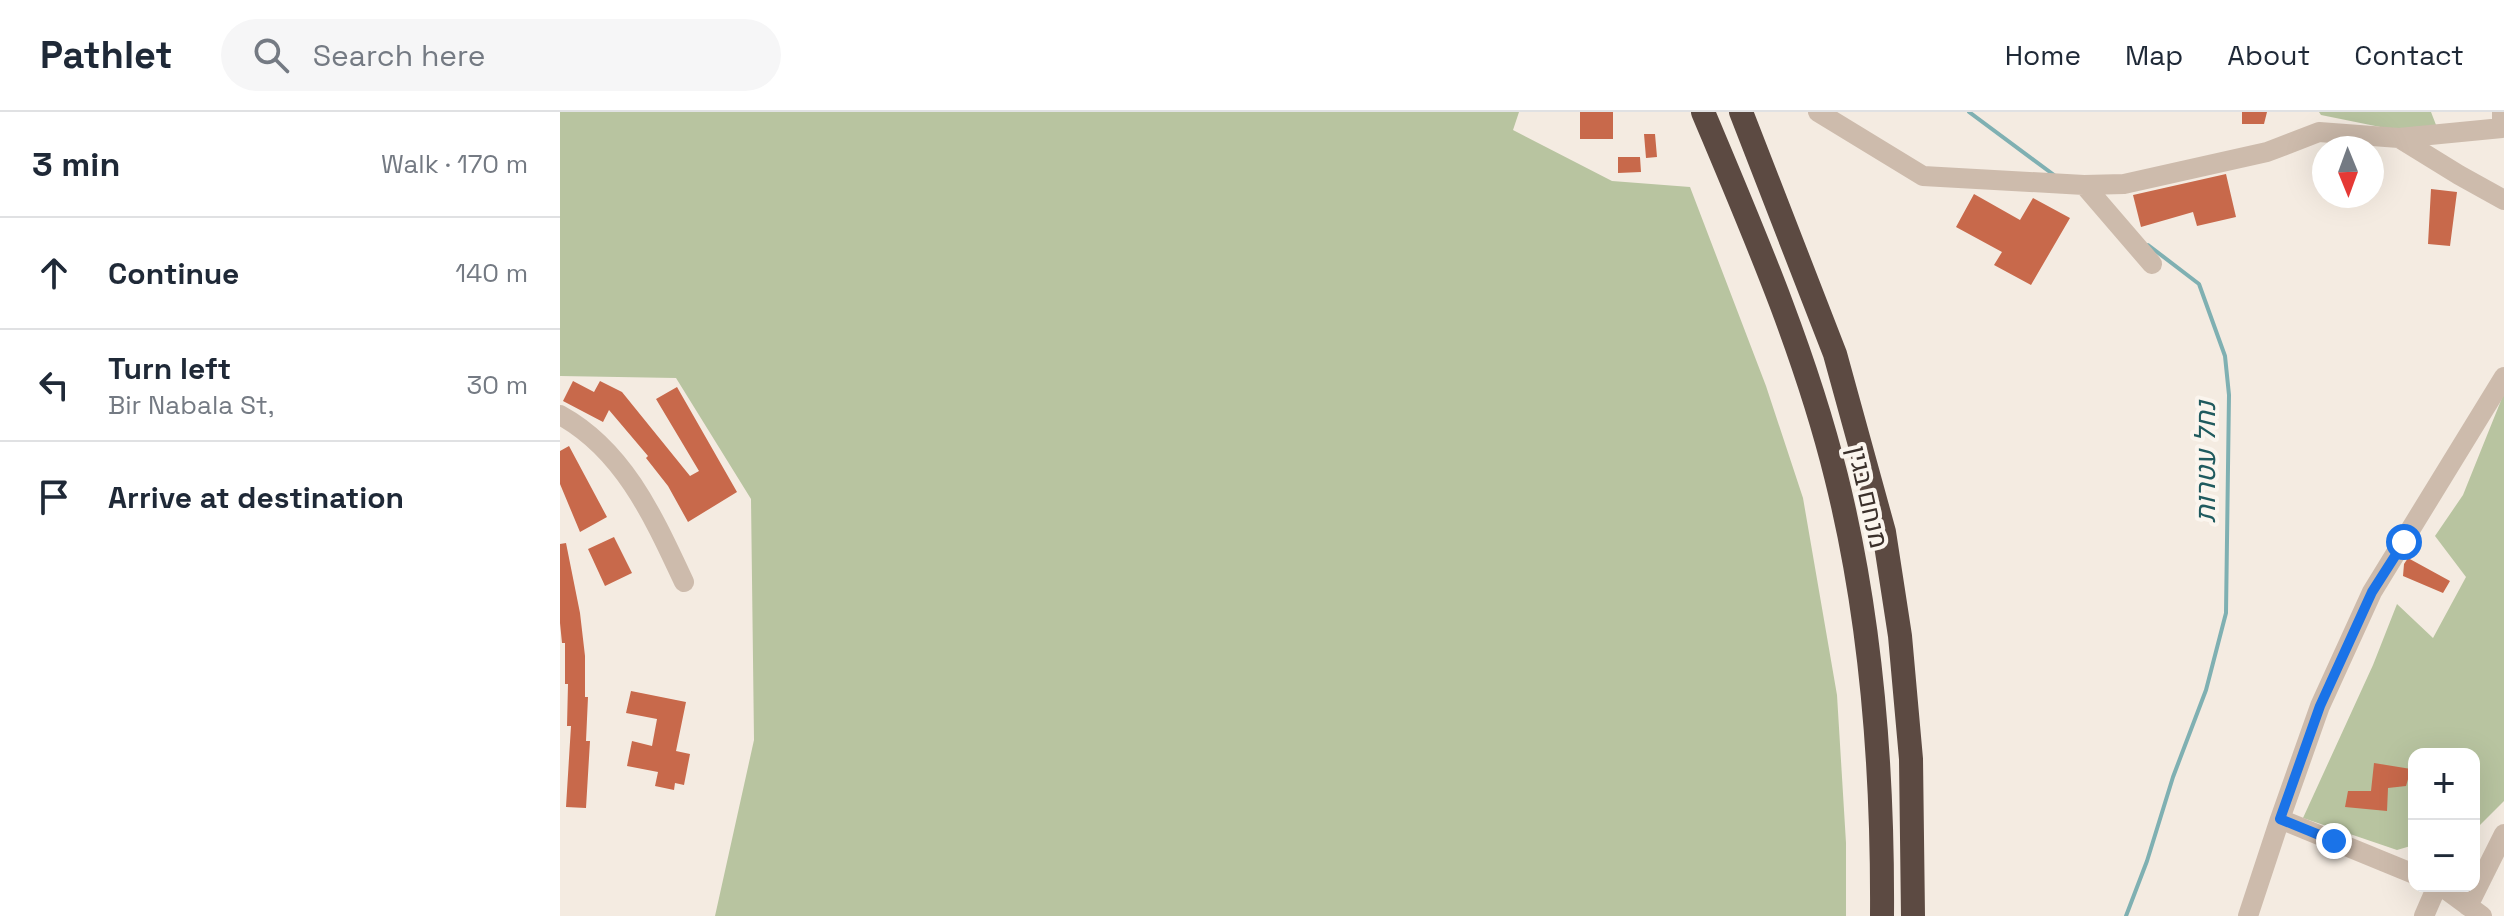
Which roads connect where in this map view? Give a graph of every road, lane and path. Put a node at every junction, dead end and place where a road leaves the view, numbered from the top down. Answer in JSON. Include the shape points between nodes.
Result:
{"nodes":[{"id":1,"x":1703,"y":112,"type":"edge"},
{"id":2,"x":1741,"y":112,"type":"edge"},
{"id":3,"x":1818,"y":112,"type":"edge"},
{"id":4,"x":2503,"y":126,"type":"edge"},
{"id":5,"x":2399,"y":138,"type":"junction"},
{"id":6,"x":2084,"y":185,"type":"junction"},
{"id":7,"x":2504,"y":200,"type":"edge"},
{"id":8,"x":2152,"y":264,"type":"dead end"},
{"id":9,"x":2504,"y":377,"type":"edge"},
{"id":10,"x":560,"y":415,"type":"edge"},
{"id":11,"x":684,"y":582,"type":"dead end"},
{"id":12,"x":2280,"y":819,"type":"junction"},
{"id":13,"x":2504,"y":834,"type":"edge"},
{"id":14,"x":2408,"y":872,"type":"edge"},
{"id":15,"x":2436,"y":892,"type":"edge"},
{"id":16,"x":2448,"y":892,"type":"edge"},
{"id":17,"x":2475,"y":911,"type":"edge"},
{"id":18,"x":1882,"y":916,"type":"edge"},
{"id":19,"x":1913,"y":916,"type":"edge"},
{"id":20,"x":2248,"y":916,"type":"edge"},
{"id":21,"x":2424,"y":916,"type":"edge"}],
"edges":[{"from":1,"to":18,"type":"highway","name":"מנחם בגין","via":[[1778,296],[1836,475],[1869,648],[1879,768]]},
{"from":2,"to":19,"type":"highway","name":"מנחם בגין","via":[[1835,354],[1884,532],[1911,759]]},
{"from":3,"to":6,"type":"street","via":[[1923,176]]},
{"from":4,"to":5,"type":"street"},
{"from":5,"to":6,"type":"street","via":[[2319,132],[2267,152],[2124,184]]},
{"from":5,"to":7,"type":"street"},
{"from":6,"to":8,"type":"street"},
{"from":9,"to":12,"type":"street","via":[[2372,592],[2320,706]]},
{"from":10,"to":11,"type":"street","via":[[595,438],[619,466],[654,520]]},
{"from":12,"to":14,"type":"street"},
{"from":12,"to":20,"type":"street"},
{"from":13,"to":17,"type":"street"},
{"from":15,"to":21,"type":"street"},
{"from":16,"to":17,"type":"street"}]}
